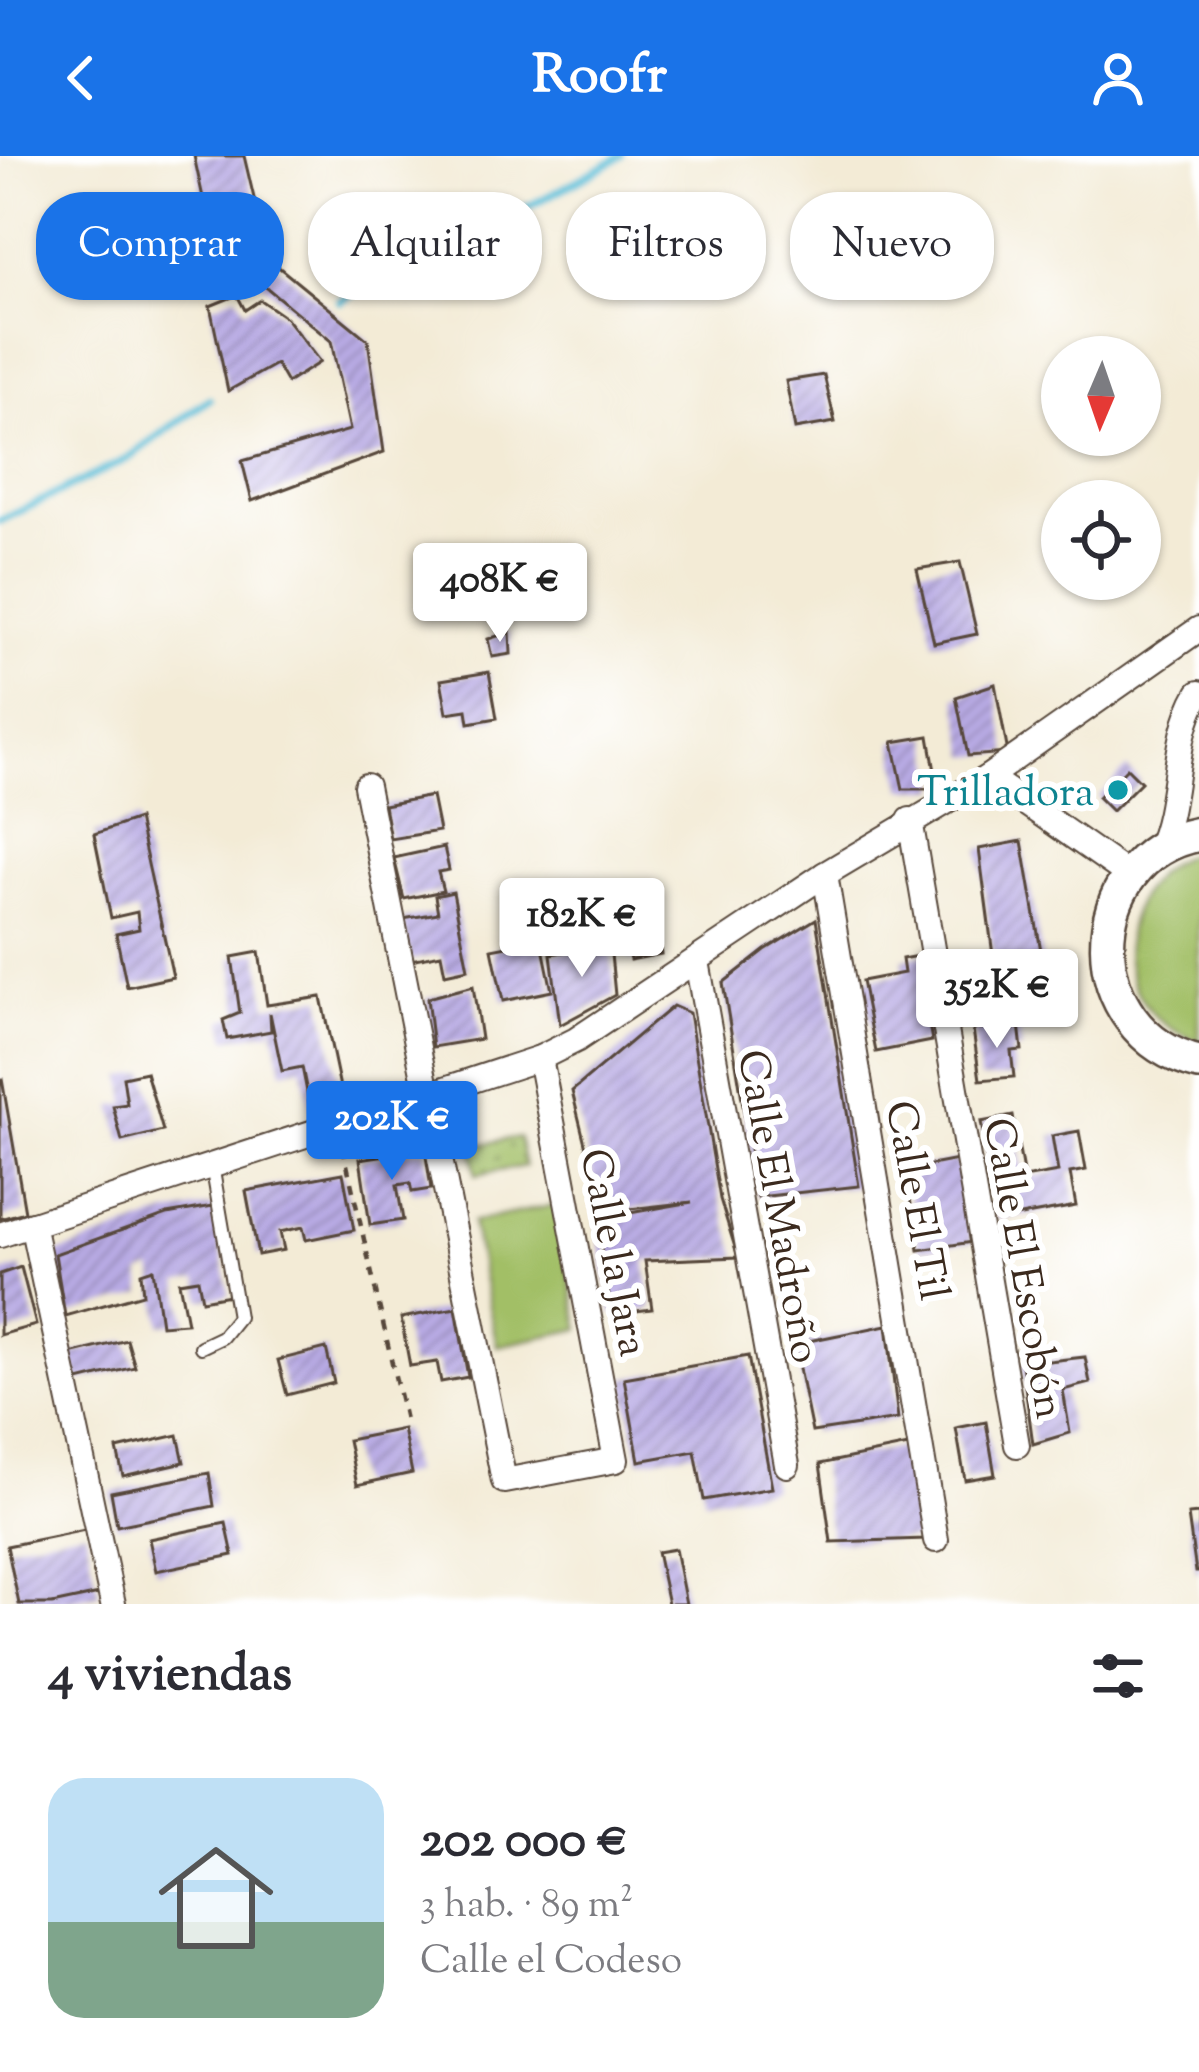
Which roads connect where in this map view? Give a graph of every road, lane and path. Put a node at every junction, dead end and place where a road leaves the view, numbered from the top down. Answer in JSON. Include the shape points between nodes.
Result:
{"nodes":[{"id":1,"x":1199,"y":629,"type":"edge"},
{"id":2,"x":1199,"y":693,"type":"edge"},
{"id":3,"x":988,"y":777,"type":"junction"},
{"id":4,"x":366,"y":786,"type":"dead end"},
{"id":5,"x":910,"y":820,"type":"junction"},
{"id":6,"x":1199,"y":833,"type":"edge"},
{"id":7,"x":1158,"y":850,"type":"junction"},
{"id":8,"x":825,"y":874,"type":"junction"},
{"id":9,"x":1130,"y":876,"type":"junction"},
{"id":10,"x":697,"y":961,"type":"junction"},
{"id":11,"x":540,"y":1058,"type":"junction"},
{"id":12,"x":1194,"y":1065,"type":"edge"},
{"id":13,"x":429,"y":1095,"type":"junction"},
{"id":14,"x":338,"y":1124,"type":"junction"},
{"id":15,"x":211,"y":1164,"type":"junction"},
{"id":16,"x":32,"y":1224,"type":"junction"},
{"id":17,"x":0,"y":1235,"type":"edge"},
{"id":18,"x":201,"y":1347,"type":"dead end"},
{"id":19,"x":405,"y":1420,"type":"dead end"},
{"id":20,"x":1017,"y":1445,"type":"dead end"},
{"id":21,"x":787,"y":1465,"type":"dead end"},
{"id":22,"x":937,"y":1540,"type":"dead end"},
{"id":23,"x":113,"y":1604,"type":"edge"}],
"edges":[{"from":1,"to":3,"type":"street"},
{"from":2,"to":7,"type":"street"},
{"from":3,"to":5,"type":"street"},
{"from":3,"to":9,"type":"street"},
{"from":4,"to":13,"type":"street"},
{"from":5,"to":8,"type":"street"},
{"from":5,"to":20,"type":"street","name":"Calle El Escobón"},
{"from":6,"to":7,"type":"main road"},
{"from":7,"to":9,"type":"main road"},
{"from":8,"to":10,"type":"street"},
{"from":8,"to":22,"type":"street","name":"Calle El Til"},
{"from":9,"to":12,"type":"main road","via":[[1107,934],[1116,996],[1156,1045]]},
{"from":10,"to":11,"type":"street"},
{"from":10,"to":21,"type":"street","name":"Calle El Madroño"},
{"from":11,"to":13,"type":"street"},
{"from":11,"to":13,"type":"street","name":"Calle la Jara","via":[[616,1460],[504,1481]]},
{"from":13,"to":14,"type":"street"},
{"from":14,"to":15,"type":"street"},
{"from":14,"to":19,"type":"path"},
{"from":15,"to":16,"type":"street"},
{"from":15,"to":18,"type":"lane","via":[[238,1317]]},
{"from":16,"to":17,"type":"street"},
{"from":16,"to":23,"type":"street"}]}
